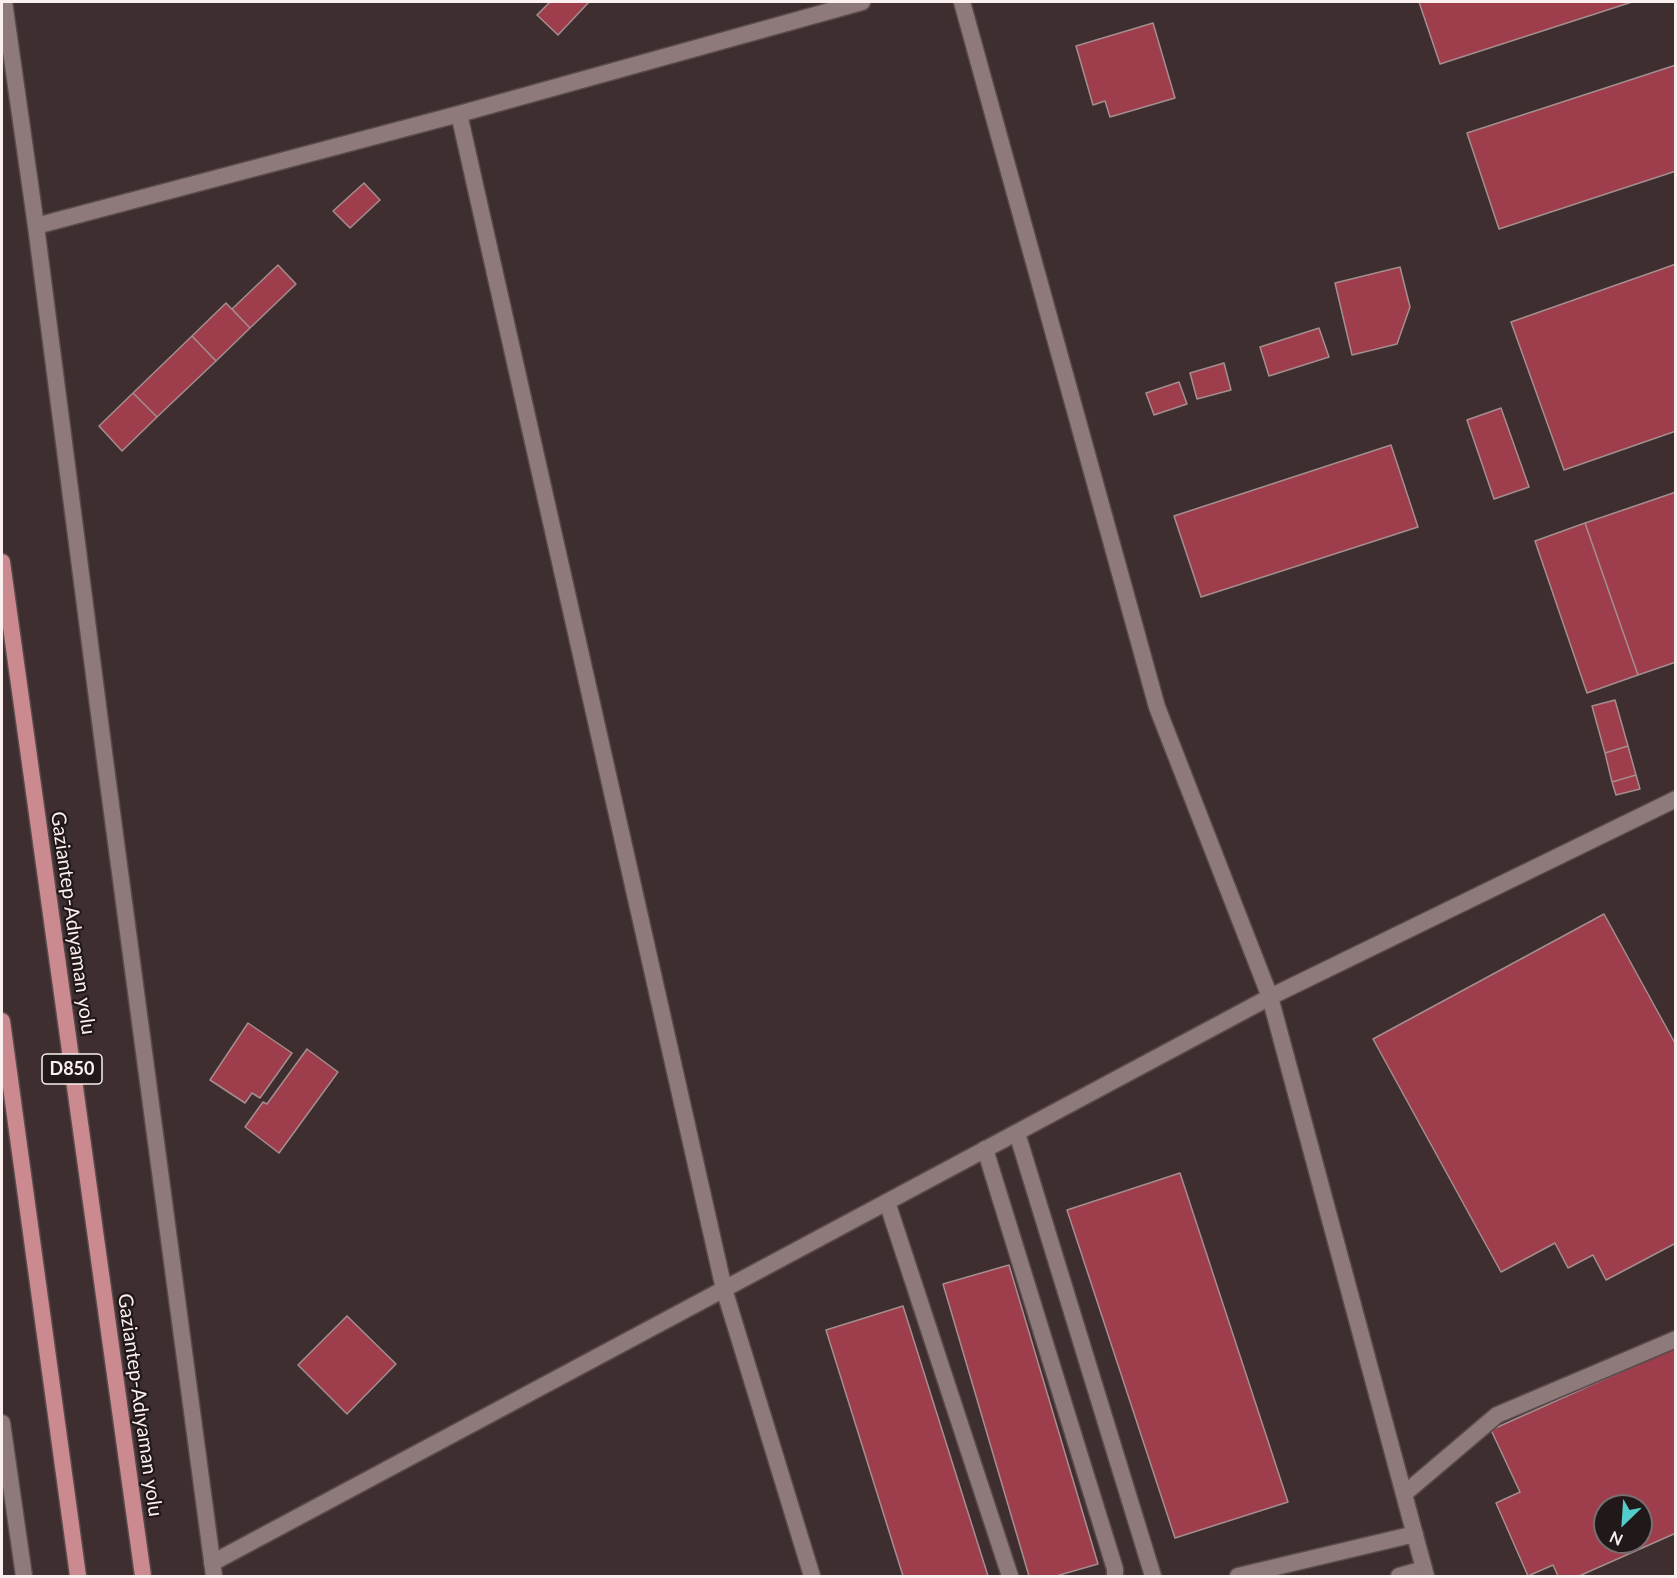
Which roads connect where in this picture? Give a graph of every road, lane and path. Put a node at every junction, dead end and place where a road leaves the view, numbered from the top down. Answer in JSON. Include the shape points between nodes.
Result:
{"nodes":[{"id":1,"x":4,"y":2,"type":"edge"},
{"id":2,"x":862,"y":2,"type":"edge"},
{"id":3,"x":964,"y":2,"type":"edge"},
{"id":4,"x":459,"y":114,"type":"junction"},
{"id":5,"x":36,"y":226,"type":"junction"},
{"id":6,"x":2,"y":561,"type":"edge"},
{"id":7,"x":1676,"y":799,"type":"edge"},
{"id":8,"x":1270,"y":997,"type":"junction"},
{"id":9,"x":2,"y":1021,"type":"edge"},
{"id":10,"x":1017,"y":1133,"type":"junction"},
{"id":11,"x":985,"y":1149,"type":"junction"},
{"id":12,"x":887,"y":1202,"type":"junction"},
{"id":13,"x":724,"y":1289,"type":"junction"},
{"id":14,"x":1676,"y":1339,"type":"edge"},
{"id":15,"x":2,"y":1423,"type":"edge"},
{"id":16,"x":1404,"y":1494,"type":"junction"},
{"id":17,"x":1414,"y":1534,"type":"junction"},
{"id":18,"x":213,"y":1570,"type":"edge"},
{"id":19,"x":1425,"y":1573,"type":"edge"},
{"id":20,"x":24,"y":1576,"type":"edge"},
{"id":21,"x":78,"y":1576,"type":"edge"},
{"id":22,"x":143,"y":1576,"type":"edge"},
{"id":23,"x":812,"y":1576,"type":"edge"},
{"id":24,"x":1010,"y":1576,"type":"edge"},
{"id":25,"x":1115,"y":1576,"type":"edge"},
{"id":26,"x":1153,"y":1576,"type":"edge"},
{"id":27,"x":1238,"y":1576,"type":"edge"},
{"id":28,"x":1399,"y":1576,"type":"edge"}],
"edges":[{"from":1,"to":5,"type":"street"},
{"from":2,"to":4,"type":"street"},
{"from":3,"to":8,"type":"street","via":[[1158,706]]},
{"from":4,"to":5,"type":"street"},
{"from":4,"to":13,"type":"street"},
{"from":5,"to":18,"type":"street"},
{"from":6,"to":22,"type":"highway","name":"Gaziantep-Adıyaman yolu","number":"D850"},
{"from":7,"to":8,"type":"street"},
{"from":8,"to":10,"type":"street"},
{"from":8,"to":16,"type":"street"},
{"from":9,"to":21,"type":"highway"},
{"from":10,"to":11,"type":"street"},
{"from":10,"to":26,"type":"street"},
{"from":11,"to":12,"type":"street"},
{"from":11,"to":25,"type":"street"},
{"from":12,"to":13,"type":"street"},
{"from":12,"to":24,"type":"street"},
{"from":13,"to":18,"type":"street"},
{"from":13,"to":23,"type":"street"},
{"from":14,"to":16,"type":"street","via":[[1497,1415]]},
{"from":15,"to":20,"type":"street"},
{"from":16,"to":17,"type":"street"},
{"from":17,"to":19,"type":"street"},
{"from":17,"to":27,"type":"street"},
{"from":19,"to":28,"type":"street"}]}
